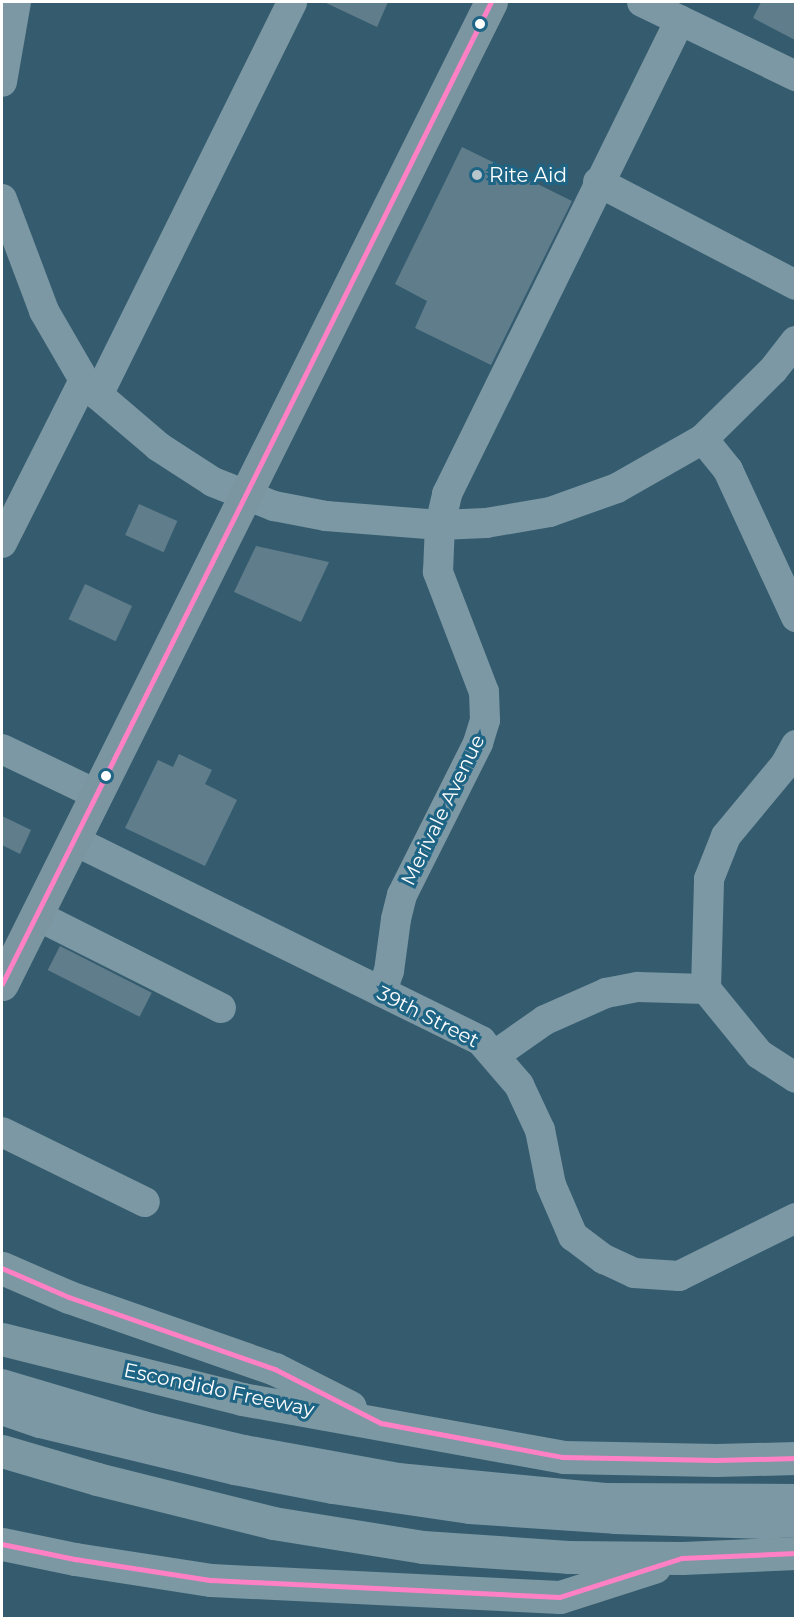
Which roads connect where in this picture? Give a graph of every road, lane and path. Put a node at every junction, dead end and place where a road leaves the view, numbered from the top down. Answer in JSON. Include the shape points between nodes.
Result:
{"nodes":[{"id":1,"x":16,"y":2,"type":"edge"},
{"id":2,"x":491,"y":2,"type":"edge"},
{"id":3,"x":642,"y":2,"type":"edge"},
{"id":4,"x":283,"y":4,"type":"edge"},
{"id":5,"x":680,"y":20,"type":"junction"},
{"id":6,"x":795,"y":76,"type":"edge"},
{"id":7,"x":2,"y":82,"type":"edge"},
{"id":8,"x":598,"y":182,"type":"junction"},
{"id":9,"x":2,"y":199,"type":"edge"},
{"id":10,"x":795,"y":285,"type":"edge"},
{"id":11,"x":795,"y":341,"type":"edge"},
{"id":12,"x":91,"y":387,"type":"junction"},
{"id":13,"x":703,"y":439,"type":"junction"},
{"id":14,"x":245,"y":496,"type":"junction"},
{"id":15,"x":440,"y":525,"type":"junction"},
{"id":16,"x":2,"y":543,"type":"edge"},
{"id":17,"x":795,"y":617,"type":"edge"},
{"id":18,"x":795,"y":745,"type":"edge"},
{"id":19,"x":2,"y":749,"type":"edge"},
{"id":20,"x":96,"y":794,"type":"junction"},
{"id":21,"x":73,"y":840,"type":"junction"},
{"id":22,"x":36,"y":915,"type":"junction"},
{"id":23,"x":2,"y":984,"type":"edge"},
{"id":24,"x":706,"y":989,"type":"junction"},
{"id":25,"x":382,"y":992,"type":"junction"},
{"id":26,"x":222,"y":1008,"type":"dead end"},
{"id":27,"x":495,"y":1055,"type":"junction"},
{"id":28,"x":795,"y":1078,"type":"edge"},
{"id":29,"x":2,"y":1131,"type":"edge"},
{"id":30,"x":145,"y":1202,"type":"dead end"},
{"id":31,"x":795,"y":1218,"type":"edge"},
{"id":32,"x":2,"y":1268,"type":"edge"},
{"id":33,"x":2,"y":1339,"type":"edge"},
{"id":34,"x":2,"y":1384,"type":"edge"},
{"id":35,"x":2,"y":1410,"type":"edge"},
{"id":36,"x":381,"y":1422,"type":"junction"},
{"id":37,"x":2,"y":1451,"type":"edge"},
{"id":38,"x":795,"y":1458,"type":"edge"},
{"id":39,"x":795,"y":1498,"type":"edge"},
{"id":40,"x":795,"y":1522,"type":"edge"},
{"id":41,"x":2,"y":1544,"type":"edge"},
{"id":42,"x":795,"y":1553,"type":"edge"},
{"id":43,"x":682,"y":1558,"type":"junction"}],
"edges":[{"from":1,"to":7,"type":"street"},
{"from":2,"to":14,"type":"main road"},
{"from":3,"to":5,"type":"street"},
{"from":4,"to":12,"type":"street"},
{"from":5,"to":6,"type":"street"},
{"from":5,"to":8,"type":"street","name":"Merivale Avenue"},
{"from":8,"to":10,"type":"street"},
{"from":8,"to":15,"type":"street","name":"Merivale Avenue","via":[[447,494]]},
{"from":9,"to":12,"type":"street","via":[[44,311]]},
{"from":11,"to":13,"type":"street","via":[[773,369]]},
{"from":12,"to":14,"type":"street","via":[[159,447],[213,482]]},
{"from":12,"to":16,"type":"street"},
{"from":13,"to":15,"type":"street","via":[[617,488],[550,512],[486,523]]},
{"from":13,"to":17,"type":"street","via":[[728,470]]},
{"from":14,"to":15,"type":"street","via":[[326,516]]},
{"from":14,"to":20,"type":"main road"},
{"from":15,"to":25,"type":"street","name":"Merivale Avenue","via":[[438,572],[484,692],[485,720],[478,743],[402,895]]},
{"from":18,"to":24,"type":"street","via":[[785,765],[726,836],[709,879]]},
{"from":19,"to":20,"type":"street"},
{"from":20,"to":21,"type":"main road"},
{"from":21,"to":22,"type":"main road"},
{"from":21,"to":25,"type":"street","name":"39th Street"},
{"from":22,"to":23,"type":"main road"},
{"from":22,"to":26,"type":"street"},
{"from":24,"to":27,"type":"street","name":"39th Street","via":[[638,987],[606,993],[545,1020]]},
{"from":24,"to":28,"type":"street","via":[[759,1053]]},
{"from":25,"to":27,"type":"street","name":"39th Street","via":[[481,1041]]},
{"from":27,"to":31,"type":"street","via":[[519,1085],[540,1130],[551,1185],[573,1236],[604,1259],[634,1274],[679,1276]]},
{"from":29,"to":30,"type":"street"},
{"from":32,"to":36,"type":"highway","via":[[92,1305],[275,1369]]},
{"from":33,"to":36,"type":"highway","name":"Escondido Freeway","via":[[242,1399]]},
{"from":34,"to":39,"type":"street","via":[[114,1418],[244,1450],[398,1478],[605,1498]]},
{"from":35,"to":40,"type":"street","via":[[40,1423],[235,1470],[436,1504],[615,1520]]},
{"from":36,"to":38,"type":"highway","name":"Escondido Freeway","via":[[563,1457]]},
{"from":37,"to":43,"type":"highway","via":[[97,1479],[273,1522],[412,1545],[568,1557]]},
{"from":41,"to":43,"type":"highway","via":[[211,1580],[560,1597]]},
{"from":42,"to":43,"type":"highway"}]}
